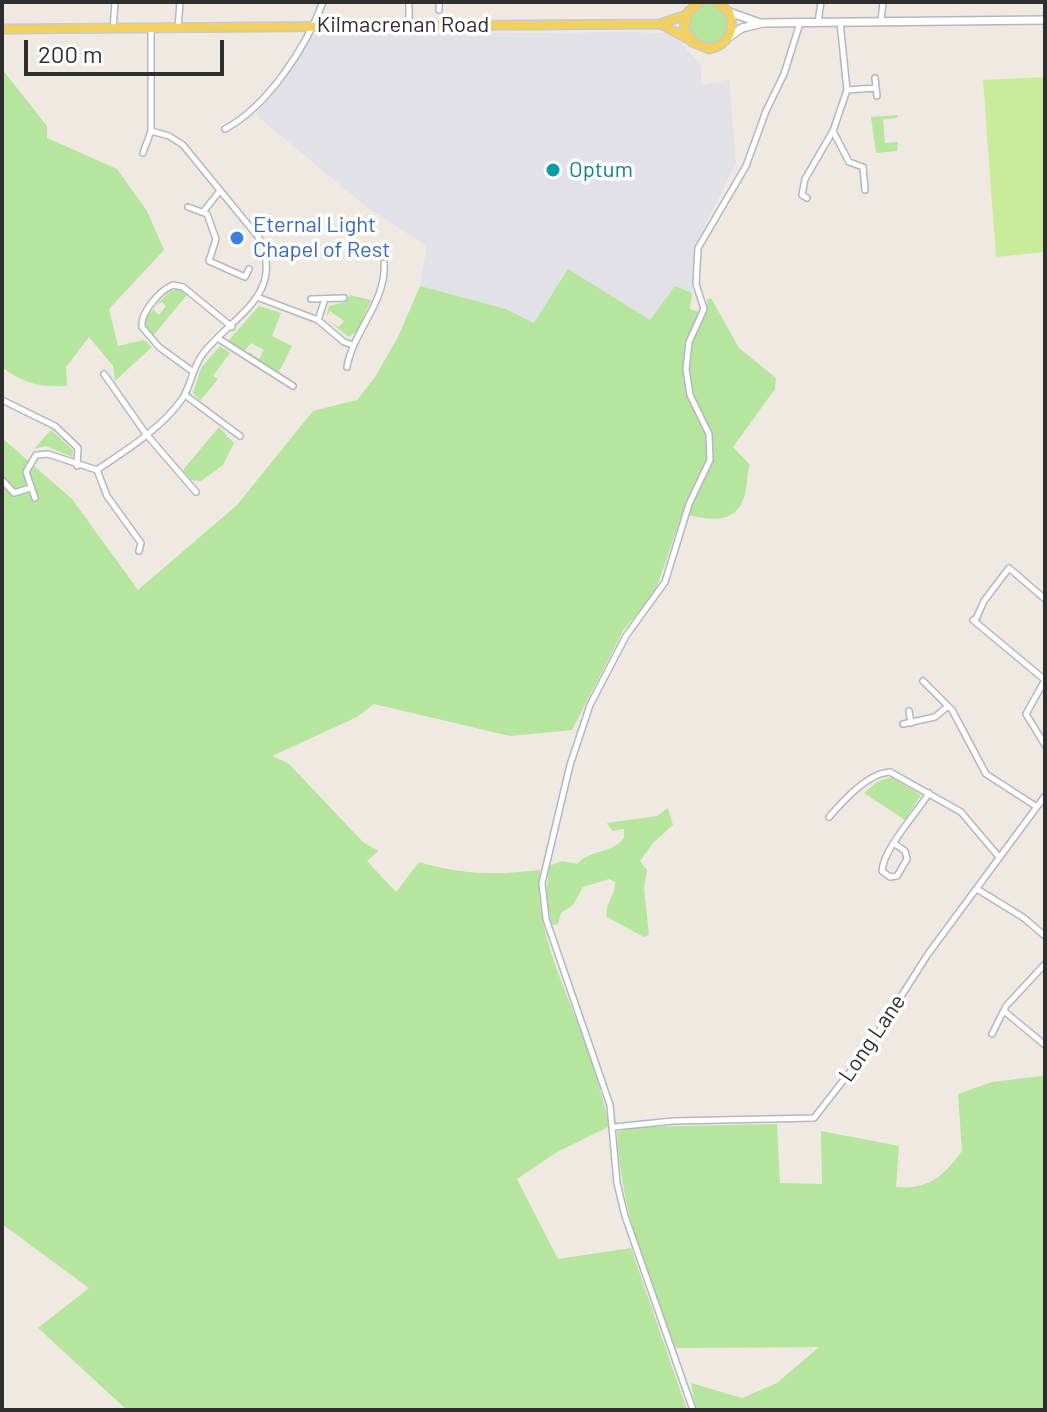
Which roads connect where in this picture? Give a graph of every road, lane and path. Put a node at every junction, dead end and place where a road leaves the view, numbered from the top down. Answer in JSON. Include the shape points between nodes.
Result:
{"nodes":[{"id":1,"x":115,"y":2,"type":"edge"},
{"id":2,"x":180,"y":2,"type":"edge"},
{"id":3,"x":323,"y":2,"type":"edge"},
{"id":4,"x":409,"y":2,"type":"edge"},
{"id":5,"x":439,"y":2,"type":"edge"},
{"id":6,"x":700,"y":2,"type":"edge"},
{"id":7,"x":717,"y":2,"type":"edge"},
{"id":8,"x":821,"y":2,"type":"edge"},
{"id":9,"x":883,"y":2,"type":"edge"},
{"id":10,"x":689,"y":9,"type":"edge"},
{"id":11,"x":439,"y":10,"type":"dead end"},
{"id":12,"x":729,"y":12,"type":"junction"},
{"id":13,"x":1045,"y":20,"type":"edge"},
{"id":14,"x":881,"y":21,"type":"junction"},
{"id":15,"x":818,"y":22,"type":"junction"},
{"id":16,"x":840,"y":22,"type":"junction"},
{"id":17,"x":763,"y":23,"type":"junction"},
{"id":18,"x":800,"y":23,"type":"junction"},
{"id":19,"x":660,"y":24,"type":"junction"},
{"id":20,"x":409,"y":25,"type":"junction"},
{"id":21,"x":313,"y":26,"type":"junction"},
{"id":22,"x":178,"y":28,"type":"junction"},
{"id":23,"x":2,"y":29,"type":"edge"},
{"id":24,"x":113,"y":29,"type":"junction"},
{"id":25,"x":151,"y":29,"type":"junction"},
{"id":26,"x":729,"y":37,"type":"junction"},
{"id":27,"x":689,"y":40,"type":"junction"},
{"id":28,"x":875,"y":78,"type":"dead end"},
{"id":29,"x":876,"y":88,"type":"junction"},
{"id":30,"x":847,"y":90,"type":"junction"},
{"id":31,"x":877,"y":96,"type":"dead end"},
{"id":32,"x":225,"y":129,"type":"dead end"},
{"id":33,"x":151,"y":131,"type":"junction"},
{"id":34,"x":833,"y":131,"type":"junction"},
{"id":35,"x":143,"y":153,"type":"dead end"},
{"id":36,"x":865,"y":190,"type":"dead end"},
{"id":37,"x":219,"y":192,"type":"junction"},
{"id":38,"x":807,"y":198,"type":"dead end"},
{"id":39,"x":188,"y":207,"type":"dead end"},
{"id":40,"x":203,"y":212,"type":"junction"},
{"id":41,"x":384,"y":263,"type":"dead end"},
{"id":42,"x":249,"y":269,"type":"dead end"},
{"id":43,"x":257,"y":297,"type":"junction"},
{"id":44,"x":344,"y":298,"type":"dead end"},
{"id":45,"x":311,"y":299,"type":"dead end"},
{"id":46,"x":325,"y":299,"type":"junction"},
{"id":47,"x":318,"y":320,"type":"junction"},
{"id":48,"x":232,"y":327,"type":"junction"},
{"id":49,"x":219,"y":339,"type":"junction"},
{"id":50,"x":353,"y":345,"type":"junction"},
{"id":51,"x":347,"y":367,"type":"dead end"},
{"id":52,"x":192,"y":371,"type":"junction"},
{"id":53,"x":104,"y":374,"type":"dead end"},
{"id":54,"x":293,"y":386,"type":"dead end"},
{"id":55,"x":185,"y":395,"type":"junction"},
{"id":56,"x":2,"y":400,"type":"edge"},
{"id":57,"x":146,"y":434,"type":"junction"},
{"id":58,"x":240,"y":436,"type":"dead end"},
{"id":59,"x":77,"y":466,"type":"junction"},
{"id":60,"x":97,"y":470,"type":"junction"},
{"id":61,"x":2,"y":480,"type":"edge"},
{"id":62,"x":30,"y":488,"type":"junction"},
{"id":63,"x":196,"y":492,"type":"dead end"},
{"id":64,"x":35,"y":498,"type":"dead end"},
{"id":65,"x":148,"y":541,"type":"dead end"},
{"id":66,"x":141,"y":543,"type":"junction"},
{"id":67,"x":139,"y":551,"type":"dead end"},
{"id":68,"x":1045,"y":599,"type":"edge"},
{"id":69,"x":1045,"y":680,"type":"edge"},
{"id":70,"x":923,"y":681,"type":"dead end"},
{"id":71,"x":948,"y":706,"type":"junction"},
{"id":72,"x":909,"y":711,"type":"dead end"},
{"id":73,"x":911,"y":723,"type":"junction"},
{"id":74,"x":903,"y":724,"type":"dead end"},
{"id":75,"x":1045,"y":745,"type":"edge"},
{"id":76,"x":929,"y":793,"type":"junction"},
{"id":77,"x":1045,"y":796,"type":"edge"},
{"id":78,"x":1037,"y":807,"type":"junction"},
{"id":79,"x":829,"y":817,"type":"dead end"},
{"id":80,"x":895,"y":844,"type":"junction"},
{"id":81,"x":999,"y":857,"type":"junction"},
{"id":82,"x":977,"y":889,"type":"junction"},
{"id":83,"x":1045,"y":936,"type":"edge"},
{"id":84,"x":1045,"y":964,"type":"edge"},
{"id":85,"x":1004,"y":1011,"type":"junction"},
{"id":86,"x":992,"y":1034,"type":"dead end"},
{"id":87,"x":1045,"y":1045,"type":"edge"},
{"id":88,"x":614,"y":1127,"type":"junction"},
{"id":89,"x":693,"y":1410,"type":"edge"}],
"edges":[{"from":1,"to":24,"type":"street"},
{"from":2,"to":22,"type":"street"},
{"from":3,"to":21,"type":"street"},
{"from":4,"to":20,"type":"street"},
{"from":5,"to":11,"type":"street"},
{"from":6,"to":10,"type":"main road"},
{"from":7,"to":12,"type":"main road"},
{"from":8,"to":15,"type":"street"},
{"from":9,"to":14,"type":"street"},
{"from":10,"to":19,"type":"main road"},
{"from":10,"to":27,"type":"main road","via":[[684,28]]},
{"from":12,"to":17,"type":"main road"},
{"from":12,"to":26,"type":"main road"},
{"from":13,"to":14,"type":"main road"},
{"from":14,"to":16,"type":"main road"},
{"from":15,"to":16,"type":"main road"},
{"from":15,"to":18,"type":"main road"},
{"from":16,"to":30,"type":"street"},
{"from":17,"to":18,"type":"main road"},
{"from":17,"to":26,"type":"main road"},
{"from":18,"to":88,"type":"street","via":[[746,166],[698,248],[695,272],[704,309],[689,342],[686,369],[690,395],[709,434],[710,460],[689,504],[665,582],[626,636],[590,705],[543,873],[546,919],[604,1080]]},
{"from":19,"to":20,"type":"main road","name":"Kilmacrenan Road"},
{"from":19,"to":27,"type":"main road"},
{"from":20,"to":21,"type":"main road","name":"Kilmacrenan Road"},
{"from":21,"to":22,"type":"main road","name":"Kilmacrenan Road"},
{"from":21,"to":32,"type":"street","via":[[299,53],[255,108]]},
{"from":22,"to":25,"type":"main road","name":"Kilmacrenan Road"},
{"from":23,"to":24,"type":"main road","name":"Kilmacrenan Road"},
{"from":24,"to":25,"type":"main road","name":"Kilmacrenan Road"},
{"from":25,"to":33,"type":"street"},
{"from":26,"to":27,"type":"main road","via":[[709,49]]},
{"from":28,"to":29,"type":"street"},
{"from":29,"to":30,"type":"street"},
{"from":29,"to":31,"type":"street"},
{"from":30,"to":34,"type":"street"},
{"from":33,"to":35,"type":"street"},
{"from":33,"to":37,"type":"street","via":[[183,145]]},
{"from":34,"to":36,"type":"street","via":[[849,162],[863,167]]},
{"from":34,"to":38,"type":"street","via":[[805,179],[802,195]]},
{"from":37,"to":40,"type":"street"},
{"from":37,"to":43,"type":"street","via":[[264,248],[266,270]]},
{"from":39,"to":40,"type":"street"},
{"from":40,"to":42,"type":"street","via":[[215,230],[209,261],[245,277]]},
{"from":41,"to":50,"type":"street","via":[[374,306]]},
{"from":43,"to":47,"type":"street"},
{"from":43,"to":48,"type":"street"},
{"from":44,"to":46,"type":"street"},
{"from":45,"to":46,"type":"street"},
{"from":46,"to":47,"type":"street"},
{"from":47,"to":50,"type":"street"},
{"from":48,"to":49,"type":"street"},
{"from":48,"to":52,"type":"street","via":[[183,287],[163,291],[143,316],[142,327]]},
{"from":49,"to":52,"type":"street"},
{"from":49,"to":54,"type":"street"},
{"from":50,"to":51,"type":"street"},
{"from":52,"to":55,"type":"street"},
{"from":53,"to":57,"type":"street"},
{"from":55,"to":57,"type":"street"},
{"from":55,"to":58,"type":"street"},
{"from":56,"to":59,"type":"street","via":[[55,426],[78,448]]},
{"from":57,"to":60,"type":"street"},
{"from":57,"to":63,"type":"street"},
{"from":59,"to":60,"type":"street"},
{"from":59,"to":62,"type":"street","via":[[48,454],[36,455],[26,472]]},
{"from":60,"to":66,"type":"street","via":[[107,496]]},
{"from":61,"to":62,"type":"street","via":[[14,493]]},
{"from":62,"to":64,"type":"street"},
{"from":65,"to":66,"type":"street"},
{"from":66,"to":67,"type":"street"},
{"from":68,"to":69,"type":"street","via":[[1009,568],[974,620]]},
{"from":69,"to":75,"type":"street","via":[[1026,714]]},
{"from":70,"to":71,"type":"street"},
{"from":71,"to":73,"type":"street","via":[[935,717]]},
{"from":71,"to":78,"type":"street","via":[[986,774]]},
{"from":72,"to":73,"type":"street"},
{"from":73,"to":74,"type":"street"},
{"from":76,"to":79,"type":"street","via":[[895,774],[882,773]]},
{"from":76,"to":80,"type":"street"},
{"from":76,"to":81,"type":"street","via":[[964,815]]},
{"from":77,"to":78,"type":"street","name":"Long Lane"},
{"from":78,"to":81,"type":"street","name":"Long Lane"},
{"from":80,"to":80,"type":"street","via":[[882,867],[890,877],[899,874],[907,859]]},
{"from":81,"to":82,"type":"street","name":"Long Lane"},
{"from":82,"to":83,"type":"street"},
{"from":82,"to":88,"type":"street","name":"Long Lane","via":[[814,1118]]},
{"from":84,"to":85,"type":"street"},
{"from":85,"to":86,"type":"street"},
{"from":85,"to":87,"type":"street"},
{"from":88,"to":89,"type":"street","via":[[625,1216]]}]}
